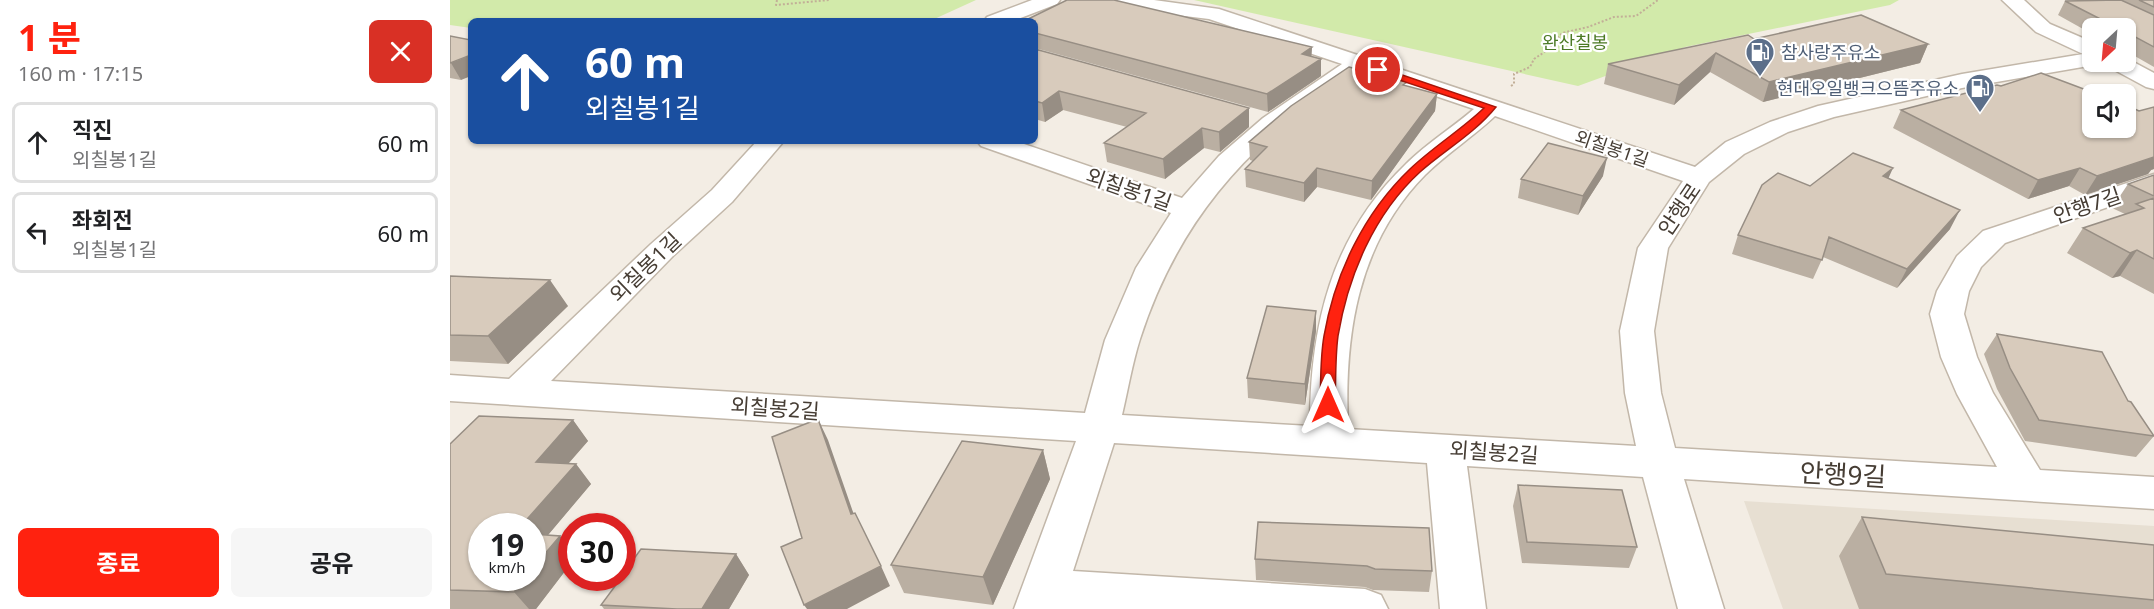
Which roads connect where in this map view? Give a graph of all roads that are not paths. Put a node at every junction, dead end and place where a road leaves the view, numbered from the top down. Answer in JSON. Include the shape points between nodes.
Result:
{"nodes":[{"id":1,"x":1050,"y":0,"type":"edge"},
{"id":2,"x":1104,"y":0,"type":"edge"},
{"id":3,"x":2012,"y":0,"type":"edge"},
{"id":4,"x":1002,"y":18,"type":"edge"},
{"id":5,"x":2082,"y":46,"type":"edge"},
{"id":6,"x":2082,"y":61,"type":"edge"},
{"id":7,"x":1358,"y":63,"type":"junction"},
{"id":8,"x":2136,"y":72,"type":"edge"},
{"id":9,"x":2154,"y":82,"type":"edge"},
{"id":10,"x":1486,"y":104,"type":"junction"},
{"id":11,"x":768,"y":144,"type":"edge"},
{"id":12,"x":999,"y":144,"type":"edge"},
{"id":13,"x":1699,"y":177,"type":"junction"},
{"id":14,"x":2154,"y":182,"type":"edge"},
{"id":15,"x":1188,"y":209,"type":"junction"},
{"id":16,"x":450,"y":388,"type":"edge"},
{"id":17,"x":518,"y":392,"type":"junction"},
{"id":18,"x":1100,"y":428,"type":"junction"},
{"id":19,"x":1329,"y":442,"type":"junction"},
{"id":20,"x":1445,"y":449,"type":"junction"},
{"id":21,"x":1659,"y":462,"type":"junction"},
{"id":22,"x":2028,"y":485,"type":"junction"},
{"id":23,"x":2154,"y":493,"type":"edge"},
{"id":24,"x":1041,"y":599,"type":"edge"},
{"id":25,"x":1365,"y":609,"type":"edge"},
{"id":26,"x":1462,"y":609,"type":"edge"},
{"id":27,"x":1701,"y":609,"type":"edge"}],
"edges":[{"from":1,"to":4,"type":"street"},
{"from":2,"to":7,"type":"street","name":"외칠봉1길","via":[[1212,13]]},
{"from":3,"to":5,"type":"street","via":[[2043,28]]},
{"from":6,"to":13,"type":"street","name":"안행로","via":[[1962,81],[1827,111],[1735,148]]},
{"from":7,"to":10,"type":"street","name":"외칠봉1길"},
{"from":7,"to":15,"type":"street","name":"외칠봉1길","via":[[1261,119]]},
{"from":8,"to":9,"type":"street"},
{"from":10,"to":13,"type":"street","name":"외칠봉1길"},
{"from":10,"to":19,"type":"street","via":[[1469,128],[1415,170],[1385,205],[1354,258],[1340,295],[1331,338],[1327,386]]},
{"from":11,"to":17,"type":"street","name":"외칠봉1길","via":[[722,196]]},
{"from":12,"to":15,"type":"street","name":"외칠봉1길"},
{"from":13,"to":21,"type":"street","name":"안행로","via":[[1653,248],[1636,332],[1643,393]]},
{"from":14,"to":22,"type":"street","name":"안행7길","via":[[1994,237],[1968,263],[1953,291],[1947,314],[1959,357],[1975,394]]},
{"from":15,"to":18,"type":"street","via":[[1152,268],[1122,340]]},
{"from":16,"to":17,"type":"street","name":"외칠봉2길"},
{"from":17,"to":18,"type":"street","name":"외칠봉2길"},
{"from":18,"to":19,"type":"street","name":"외칠봉2길"},
{"from":18,"to":24,"type":"street"},
{"from":19,"to":20,"type":"street","name":"외칠봉2길"},
{"from":20,"to":21,"type":"street","name":"외칠봉2길"},
{"from":20,"to":26,"type":"street"},
{"from":21,"to":22,"type":"street","name":"안행9길"},
{"from":21,"to":27,"type":"street","name":"안행로"},
{"from":22,"to":23,"type":"street","name":"안행9길"},
{"from":24,"to":25,"type":"street"}]}
